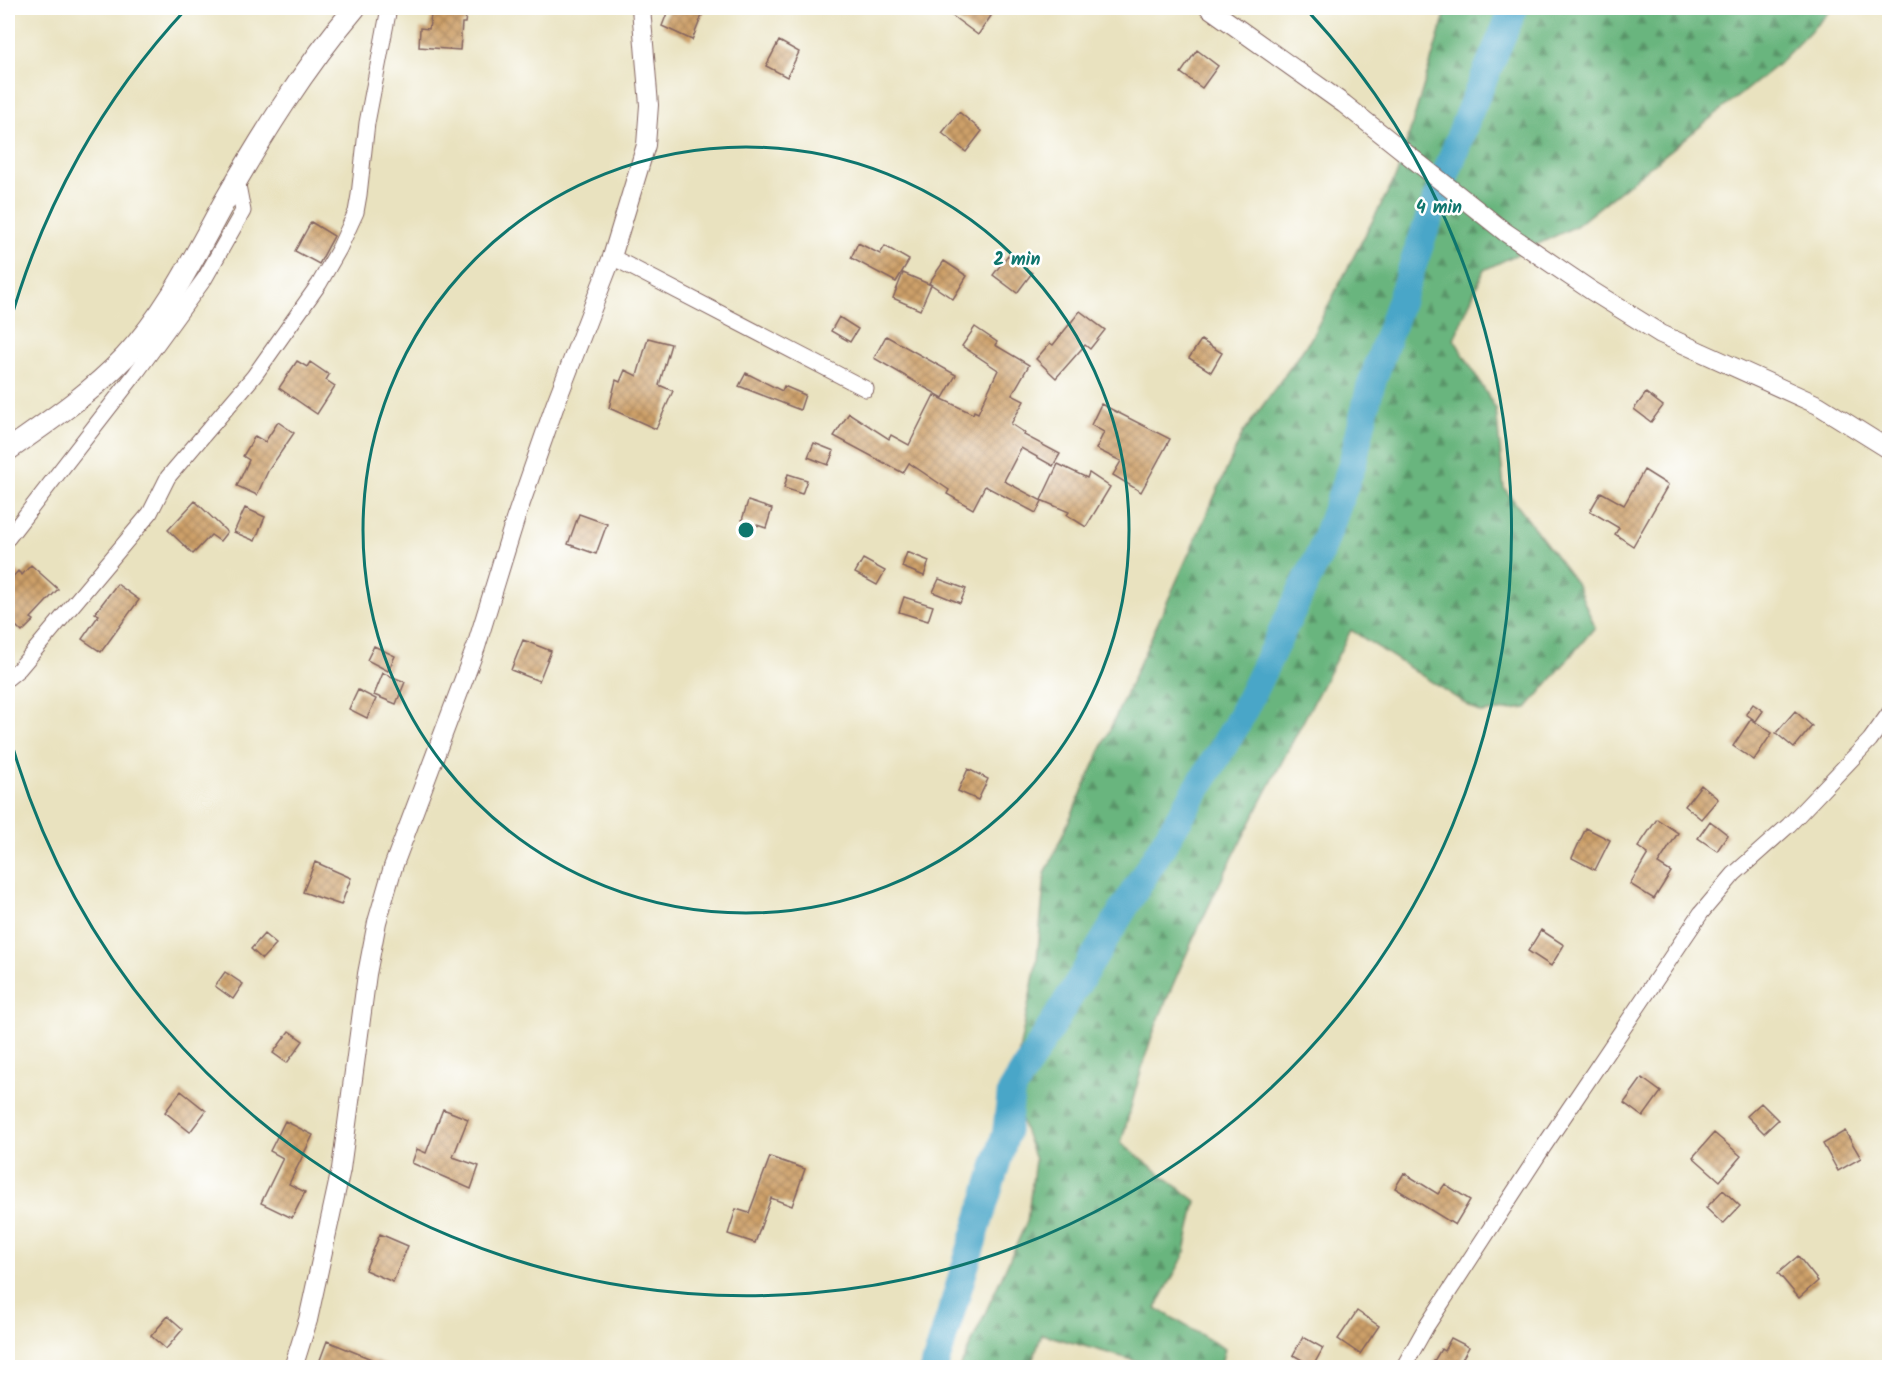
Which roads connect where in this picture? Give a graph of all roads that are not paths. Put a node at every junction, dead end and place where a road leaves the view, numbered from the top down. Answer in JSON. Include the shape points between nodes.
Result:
{"nodes":[{"id":1,"x":355,"y":8,"type":"edge"},
{"id":2,"x":389,"y":8,"type":"edge"},
{"id":3,"x":641,"y":8,"type":"edge"},
{"id":4,"x":1209,"y":8,"type":"edge"},
{"id":5,"x":237,"y":180,"type":"junction"},
{"id":6,"x":612,"y":257,"type":"junction"},
{"id":7,"x":866,"y":389,"type":"dead end"},
{"id":8,"x":8,"y":450,"type":"edge"},
{"id":9,"x":1890,"y":450,"type":"edge"},
{"id":10,"x":8,"y":538,"type":"edge"},
{"id":11,"x":8,"y":678,"type":"edge"},
{"id":12,"x":1890,"y":712,"type":"edge"},
{"id":13,"x":293,"y":1368,"type":"edge"},
{"id":14,"x":1403,"y":1368,"type":"edge"}],
"edges":[{"from":1,"to":5,"type":"main road","via":[[319,50]]},
{"from":2,"to":11,"type":"street","via":[[367,123],[356,212],[320,284],[254,376],[168,477],[150,513]]},
{"from":3,"to":6,"type":"street","via":[[649,105],[646,146]]},
{"from":4,"to":9,"type":"street","via":[[1344,104],[1505,232],[1592,291],[1660,334],[1818,405]]},
{"from":5,"to":8,"type":"main road","via":[[174,293],[125,357],[80,397]]},
{"from":5,"to":10,"type":"street","via":[[243,211],[205,278]]},
{"from":6,"to":7,"type":"street"},
{"from":6,"to":13,"type":"street","via":[[555,405],[476,647],[393,867],[377,922],[341,1169],[308,1320]]},
{"from":12,"to":14,"type":"street","via":[[1870,740],[1789,825],[1734,874],[1701,913],[1544,1146]]}]}
